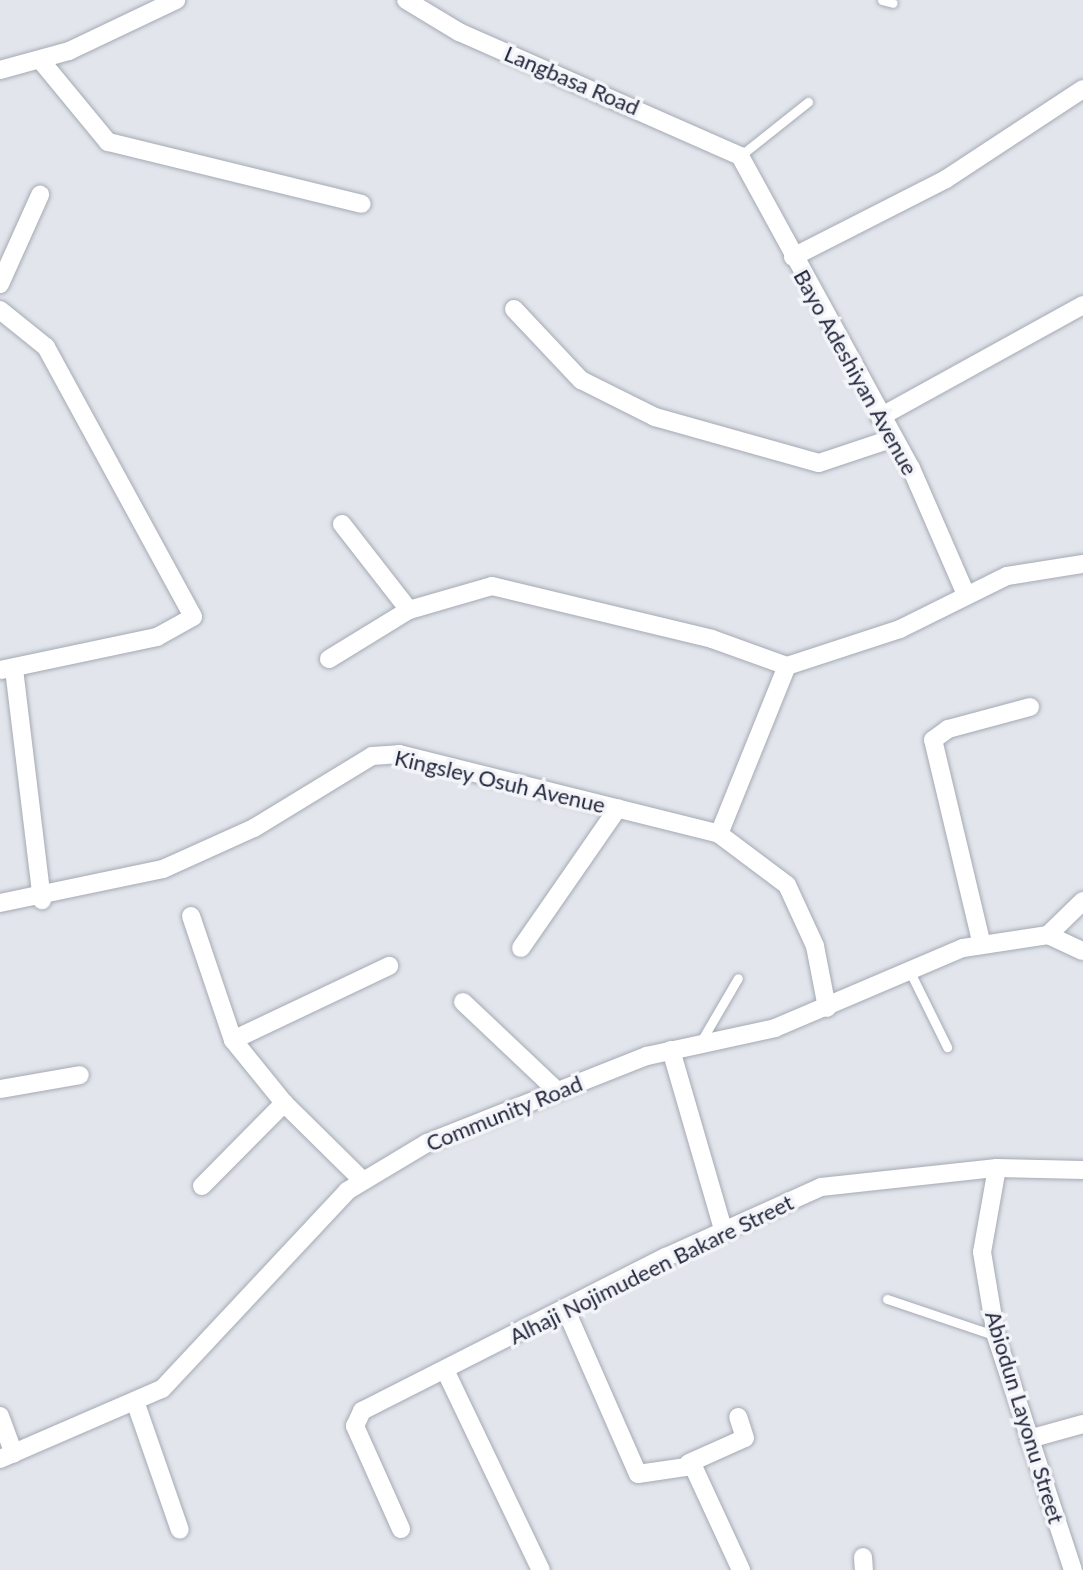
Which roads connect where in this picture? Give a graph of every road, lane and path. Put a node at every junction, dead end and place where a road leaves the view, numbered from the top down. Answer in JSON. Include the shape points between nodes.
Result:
{"nodes":[{"id":1,"x":176,"y":0,"type":"edge"},
{"id":2,"x":406,"y":0,"type":"edge"},
{"id":3,"x":882,"y":0,"type":"edge"},
{"id":4,"x":893,"y":3,"type":"dead end"},
{"id":5,"x":42,"y":62,"type":"junction"},
{"id":6,"x":0,"y":70,"type":"edge"},
{"id":7,"x":1083,"y":89,"type":"edge"},
{"id":8,"x":808,"y":102,"type":"dead end"},
{"id":9,"x":740,"y":156,"type":"junction"},
{"id":10,"x":40,"y":195,"type":"dead end"},
{"id":11,"x":362,"y":204,"type":"dead end"},
{"id":12,"x":793,"y":257,"type":"junction"},
{"id":13,"x":0,"y":284,"type":"edge"},
{"id":14,"x":1083,"y":305,"type":"edge"},
{"id":15,"x":514,"y":309,"type":"dead end"},
{"id":16,"x":0,"y":310,"type":"edge"},
{"id":17,"x":880,"y":417,"type":"junction"},
{"id":18,"x":894,"y":438,"type":"junction"},
{"id":19,"x":342,"y":524,"type":"dead end"},
{"id":20,"x":1083,"y":564,"type":"edge"},
{"id":21,"x":965,"y":592,"type":"junction"},
{"id":22,"x":409,"y":610,"type":"junction"},
{"id":23,"x":329,"y":659,"type":"dead end"},
{"id":24,"x":787,"y":666,"type":"junction"},
{"id":25,"x":7,"y":670,"type":"edge"},
{"id":26,"x":1030,"y":707,"type":"dead end"},
{"id":27,"x":618,"y":808,"type":"junction"},
{"id":28,"x":719,"y":834,"type":"junction"},
{"id":29,"x":42,"y":900,"type":"junction"},
{"id":30,"x":1083,"y":901,"type":"edge"},
{"id":31,"x":0,"y":903,"type":"edge"},
{"id":32,"x":191,"y":916,"type":"dead end"},
{"id":33,"x":1048,"y":935,"type":"junction"},
{"id":34,"x":981,"y":941,"type":"junction"},
{"id":35,"x":521,"y":948,"type":"dead end"},
{"id":36,"x":1083,"y":951,"type":"edge"},
{"id":37,"x":389,"y":966,"type":"dead end"},
{"id":38,"x":910,"y":972,"type":"junction"},
{"id":39,"x":738,"y":978,"type":"dead end"},
{"id":40,"x":463,"y":1002,"type":"dead end"},
{"id":41,"x":827,"y":1008,"type":"junction"},
{"id":42,"x":233,"y":1040,"type":"junction"},
{"id":43,"x":699,"y":1046,"type":"junction"},
{"id":44,"x":947,"y":1047,"type":"dead end"},
{"id":45,"x":671,"y":1050,"type":"junction"},
{"id":46,"x":80,"y":1075,"type":"dead end"},
{"id":47,"x":0,"y":1089,"type":"edge"},
{"id":48,"x":557,"y":1091,"type":"junction"},
{"id":49,"x":284,"y":1103,"type":"junction"},
{"id":50,"x":997,"y":1168,"type":"junction"},
{"id":51,"x":1083,"y":1170,"type":"edge"},
{"id":52,"x":362,"y":1180,"type":"junction"},
{"id":53,"x":202,"y":1186,"type":"dead end"},
{"id":54,"x":723,"y":1229,"type":"junction"},
{"id":55,"x":887,"y":1299,"type":"dead end"},
{"id":56,"x":565,"y":1308,"type":"junction"},
{"id":57,"x":996,"y":1336,"type":"junction"},
{"id":58,"x":445,"y":1370,"type":"junction"},
{"id":59,"x":136,"y":1404,"type":"junction"},
{"id":60,"x":0,"y":1416,"type":"edge"},
{"id":61,"x":738,"y":1417,"type":"dead end"},
{"id":62,"x":1083,"y":1424,"type":"edge"},
{"id":63,"x":1029,"y":1439,"type":"junction"},
{"id":64,"x":7,"y":1456,"type":"edge"},
{"id":65,"x":689,"y":1463,"type":"junction"},
{"id":66,"x":401,"y":1529,"type":"dead end"},
{"id":67,"x":180,"y":1530,"type":"dead end"},
{"id":68,"x":541,"y":1570,"type":"edge"},
{"id":69,"x":741,"y":1570,"type":"edge"},
{"id":70,"x":1073,"y":1570,"type":"edge"}],
"edges":[{"from":1,"to":5,"type":"street"},
{"from":2,"to":9,"type":"street","name":"Langbasa Road","via":[[459,32]]},
{"from":3,"to":4,"type":"lane"},
{"from":5,"to":6,"type":"street"},
{"from":5,"to":11,"type":"street","via":[[108,142]]},
{"from":7,"to":12,"type":"street","via":[[946,179]]},
{"from":8,"to":9,"type":"lane"},
{"from":9,"to":12,"type":"street","name":"Bayo Adeshiyan Avenue"},
{"from":10,"to":13,"type":"street"},
{"from":12,"to":17,"type":"street","name":"Bayo Adeshiyan Avenue"},
{"from":14,"to":17,"type":"street"},
{"from":15,"to":18,"type":"street","via":[[581,380],[655,417],[819,463]]},
{"from":16,"to":25,"type":"street","via":[[46,347],[193,617],[157,637]]},
{"from":17,"to":18,"type":"street","name":"Bayo Adeshiyan Avenue"},
{"from":18,"to":21,"type":"street","name":"Bayo Adeshiyan Avenue"},
{"from":19,"to":22,"type":"street"},
{"from":20,"to":21,"type":"street","via":[[1007,576]]},
{"from":21,"to":24,"type":"street","via":[[900,629]]},
{"from":22,"to":23,"type":"street"},
{"from":22,"to":24,"type":"street","via":[[474,589],[508,589],[712,639]]},
{"from":24,"to":28,"type":"street"},
{"from":25,"to":29,"type":"street"},
{"from":26,"to":34,"type":"street","via":[[948,729],[933,740]]},
{"from":27,"to":28,"type":"street","name":"Kingsley Osuh Avenue"},
{"from":27,"to":29,"type":"street","name":"Kingsley Osuh Avenue","via":[[385,753],[207,852]]},
{"from":27,"to":35,"type":"street"},
{"from":28,"to":41,"type":"street","name":"Kingsley Osuh Avenue","via":[[787,885],[815,946]]},
{"from":29,"to":31,"type":"street","name":"Kingsley Osuh Avenue"},
{"from":30,"to":33,"type":"street"},
{"from":32,"to":42,"type":"street"},
{"from":33,"to":34,"type":"street","name":"Community Road"},
{"from":33,"to":36,"type":"street"},
{"from":34,"to":38,"type":"street","name":"Community Road"},
{"from":37,"to":42,"type":"street"},
{"from":38,"to":41,"type":"street","name":"Community Road"},
{"from":38,"to":44,"type":"lane"},
{"from":39,"to":43,"type":"lane"},
{"from":40,"to":48,"type":"street"},
{"from":41,"to":43,"type":"street","name":"Community Road","via":[[742,1039]]},
{"from":42,"to":49,"type":"street"},
{"from":43,"to":45,"type":"street","name":"Community Road"},
{"from":45,"to":48,"type":"street","name":"Community Road"},
{"from":45,"to":54,"type":"street"},
{"from":46,"to":47,"type":"street"},
{"from":48,"to":52,"type":"street","name":"Community Road","via":[[458,1128]]},
{"from":49,"to":52,"type":"street"},
{"from":49,"to":53,"type":"street"},
{"from":50,"to":51,"type":"street","name":"Alhaji Nojimudeen Bakare Street"},
{"from":50,"to":54,"type":"street","name":"Alhaji Nojimudeen Bakare Street","via":[[834,1183]]},
{"from":50,"to":57,"type":"street","name":"Abiodun Layonu Street","via":[[982,1252]]},
{"from":52,"to":59,"type":"street","name":"Community Road","via":[[177,1377]]},
{"from":54,"to":56,"type":"street","name":"Alhaji Nojimudeen Bakare Street"},
{"from":55,"to":57,"type":"lane"},
{"from":56,"to":58,"type":"street","name":"Alhaji Nojimudeen Bakare Street"},
{"from":56,"to":65,"type":"street","via":[[638,1474]]},
{"from":57,"to":63,"type":"street","name":"Abiodun Layonu Street"},
{"from":58,"to":66,"type":"street","name":"Alhaji Nojimudeen Bakare Street","via":[[355,1419]]},
{"from":58,"to":68,"type":"street"},
{"from":59,"to":64,"type":"street","name":"Community Road"},
{"from":59,"to":67,"type":"street"},
{"from":60,"to":64,"type":"street"},
{"from":61,"to":65,"type":"street","via":[[745,1438]]},
{"from":62,"to":63,"type":"street"},
{"from":63,"to":70,"type":"street","name":"Abiodun Layonu Street"},
{"from":65,"to":69,"type":"street"}]}
